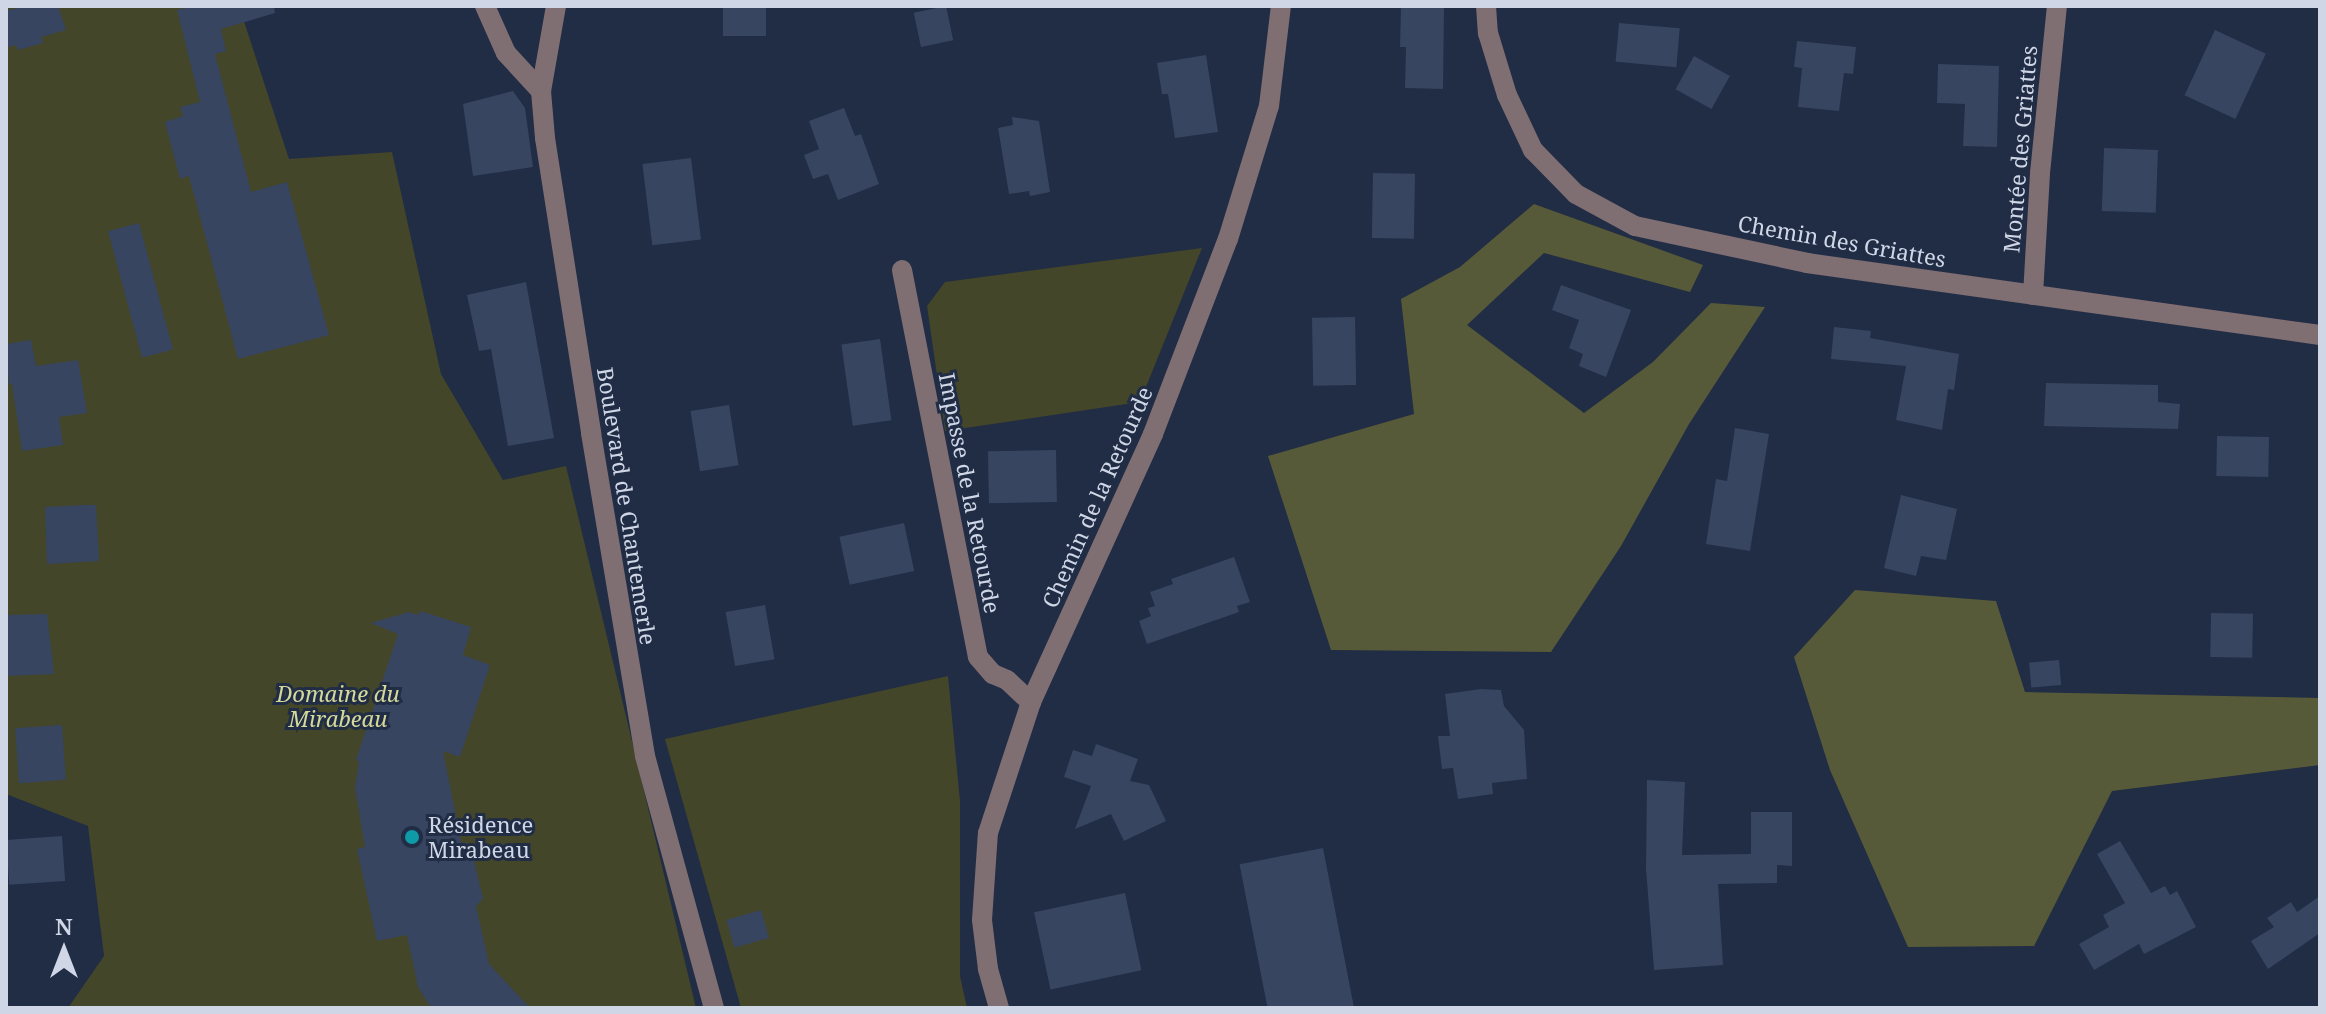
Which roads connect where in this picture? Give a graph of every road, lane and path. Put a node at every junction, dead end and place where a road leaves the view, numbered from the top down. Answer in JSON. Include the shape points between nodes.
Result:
{"nodes":[{"id":1,"x":485,"y":6,"type":"edge"},
{"id":2,"x":556,"y":6,"type":"edge"},
{"id":3,"x":1281,"y":6,"type":"edge"},
{"id":4,"x":1486,"y":6,"type":"edge"},
{"id":5,"x":2057,"y":6,"type":"edge"},
{"id":6,"x":541,"y":91,"type":"junction"},
{"id":7,"x":902,"y":270,"type":"dead end"},
{"id":8,"x":2033,"y":295,"type":"junction"},
{"id":9,"x":2320,"y":335,"type":"edge"},
{"id":10,"x":1007,"y":680,"type":"junction"},
{"id":11,"x":1040,"y":682,"type":"junction"},
{"id":12,"x":1031,"y":702,"type":"junction"},
{"id":13,"x":714,"y":1008,"type":"edge"},
{"id":14,"x":999,"y":1008,"type":"edge"}],
"edges":[{"from":1,"to":6,"type":"street","via":[[506,53]]},
{"from":2,"to":6,"type":"street","name":"Boulevard de Chantemerle"},
{"from":3,"to":11,"type":"street","name":"Chemin de la Retourde","via":[[1269,106],[1228,239],[1153,434]]},
{"from":4,"to":8,"type":"street","name":"Chemin des Griattes","via":[[1488,33],[1507,95],[1533,150],[1576,194],[1635,226],[1807,263]]},
{"from":5,"to":8,"type":"street","name":"Montée des Griattes"},
{"from":6,"to":13,"type":"street","name":"Boulevard de Chantemerle","via":[[645,756]]},
{"from":7,"to":10,"type":"street","name":"Impasse de la Retourde","via":[[978,657]]},
{"from":8,"to":9,"type":"street","name":"Chemin des Griattes"},
{"from":10,"to":11,"type":"street"},
{"from":10,"to":12,"type":"street","name":"Impasse de la Retourde"},
{"from":11,"to":12,"type":"street","name":"Chemin de la Retourde"},
{"from":12,"to":14,"type":"street","name":"Chemin de la Retourde","via":[[988,833],[983,868],[982,920]]}]}
